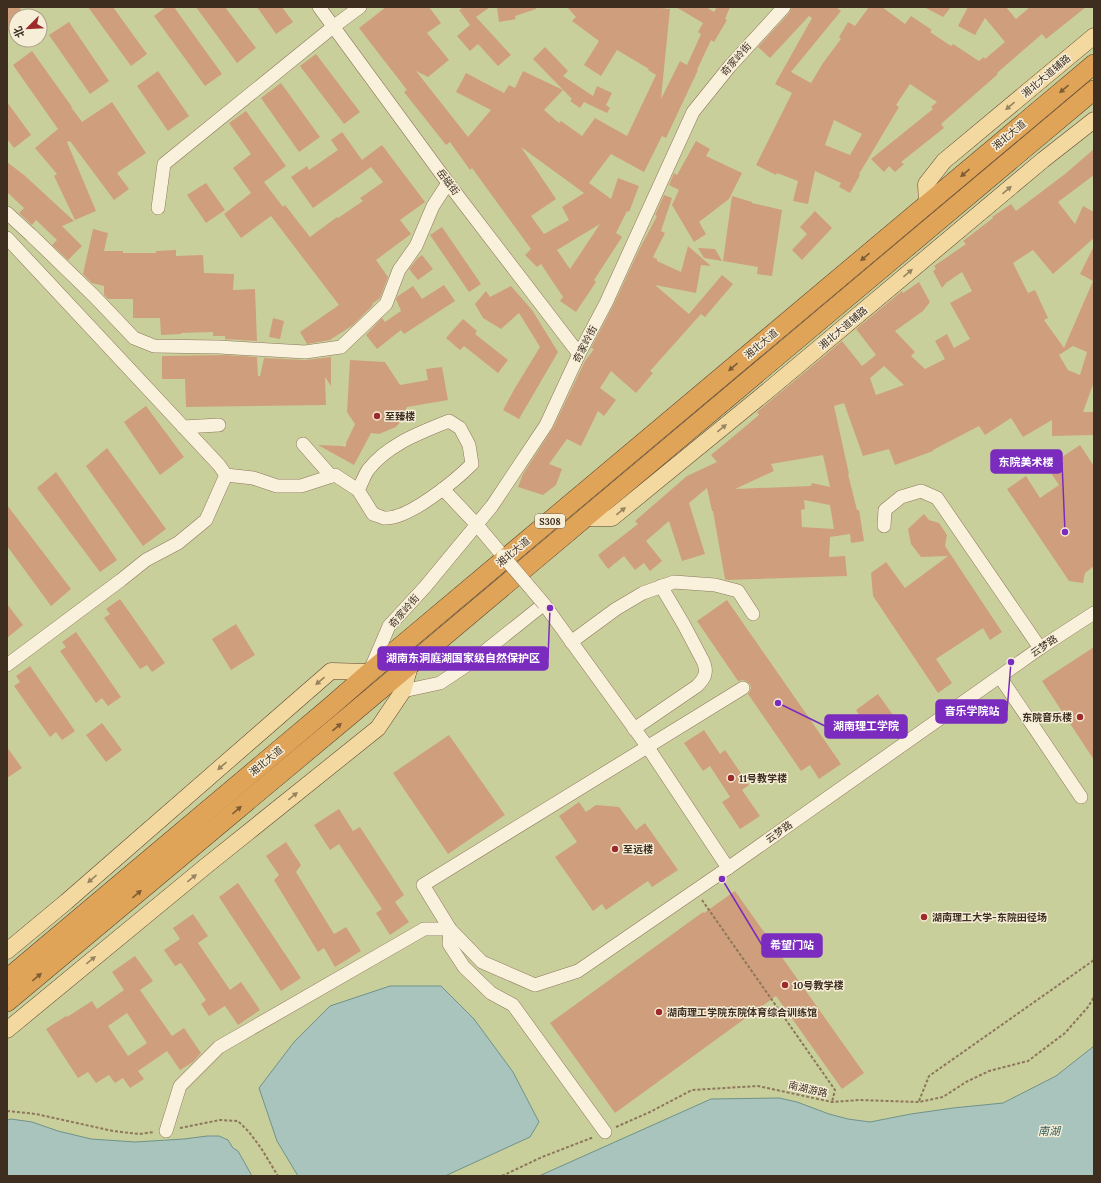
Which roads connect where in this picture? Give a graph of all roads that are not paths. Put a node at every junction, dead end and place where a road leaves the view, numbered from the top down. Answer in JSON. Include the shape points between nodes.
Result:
{"nodes":[{"id":1,"x":319,"y":7,"type":"edge"},
{"id":2,"x":360,"y":7,"type":"edge"},
{"id":3,"x":784,"y":7,"type":"edge"},
{"id":4,"x":333,"y":27,"type":"junction"},
{"id":5,"x":1094,"y":36,"type":"edge"},
{"id":6,"x":1094,"y":64,"type":"edge"},
{"id":7,"x":1094,"y":90,"type":"edge"},
{"id":8,"x":1094,"y":120,"type":"edge"},
{"id":9,"x":448,"y":183,"type":"junction"},
{"id":10,"x":927,"y":205,"type":"junction"},
{"id":11,"x":158,"y":208,"type":"dead end"},
{"id":12,"x":7,"y":213,"type":"edge"},
{"id":13,"x":7,"y":238,"type":"edge"},
{"id":14,"x":579,"y":354,"type":"junction"},
{"id":15,"x":219,"y":425,"type":"dead end"},
{"id":16,"x":183,"y":427,"type":"junction"},
{"id":17,"x":303,"y":444,"type":"dead end"},
{"id":18,"x":226,"y":474,"type":"junction"},
{"id":19,"x":331,"y":476,"type":"junction"},
{"id":20,"x":443,"y":489,"type":"junction"},
{"id":21,"x":358,"y":490,"type":"junction"},
{"id":22,"x":585,"y":518,"type":"junction"},
{"id":23,"x":477,"y":525,"type":"junction"},
{"id":24,"x":884,"y":526,"type":"dead end"},
{"id":25,"x":661,"y":586,"type":"junction"},
{"id":26,"x":544,"y":604,"type":"junction"},
{"id":27,"x":1094,"y":613,"type":"edge"},
{"id":28,"x":753,"y":614,"type":"dead end"},
{"id":29,"x":571,"y":642,"type":"junction"},
{"id":30,"x":1040,"y":648,"type":"junction"},
{"id":31,"x":7,"y":665,"type":"edge"},
{"id":32,"x":410,"y":666,"type":"junction"},
{"id":33,"x":370,"y":672,"type":"junction"},
{"id":34,"x":1000,"y":677,"type":"junction"},
{"id":35,"x":743,"y":688,"type":"dead end"},
{"id":36,"x":403,"y":691,"type":"junction"},
{"id":37,"x":365,"y":703,"type":"junction"},
{"id":38,"x":634,"y":729,"type":"junction"},
{"id":39,"x":647,"y":746,"type":"junction"},
{"id":40,"x":1081,"y":797,"type":"dead end"},
{"id":41,"x":728,"y":868,"type":"junction"},
{"id":42,"x":450,"y":929,"type":"junction"},
{"id":43,"x":7,"y":951,"type":"edge"},
{"id":44,"x":7,"y":979,"type":"edge"},
{"id":45,"x":7,"y":1002,"type":"edge"},
{"id":46,"x":7,"y":1030,"type":"edge"},
{"id":47,"x":166,"y":1131,"type":"dead end"},
{"id":48,"x":605,"y":1132,"type":"road end"}],
"edges":[{"from":1,"to":4,"type":"street","name":"岳磁街"},
{"from":2,"to":4,"type":"street"},
{"from":3,"to":14,"type":"street","name":"奇家岭街","via":[[730,66],[694,112],[606,303]]},
{"from":4,"to":9,"type":"street","name":"岳磁街"},
{"from":4,"to":11,"type":"street","via":[[164,164]]},
{"from":5,"to":10,"type":"main road","name":"湘北大道辅路","one_way":true,"via":[[944,161],[926,184]]},
{"from":6,"to":10,"type":"highway","name":"湘北大道","number":"S308","one_way":true},
{"from":7,"to":22,"type":"highway","name":"湘北大道","number":"S308"},
{"from":22,"to":8,"type":"main road","name":"湘北大道辅路","one_way":true,"via":[[612,518]]},
{"from":9,"to":12,"type":"street","via":[[433,206],[416,246],[399,270],[386,304],[341,347],[304,352],[154,346],[134,338]]},
{"from":9,"to":14,"type":"street","name":"岳磁街"},
{"from":10,"to":33,"type":"highway","name":"湘北大道","number":"S308","one_way":true},
{"from":13,"to":16,"type":"street"},
{"from":14,"to":23,"type":"street","name":"奇家岭街","via":[[546,425]]},
{"from":15,"to":16,"type":"street"},
{"from":16,"to":18,"type":"street"},
{"from":17,"to":19,"type":"street"},
{"from":18,"to":19,"type":"street","via":[[253,478],[277,486],[301,486]]},
{"from":18,"to":31,"type":"street","via":[[206,520],[178,543],[146,560]]},
{"from":19,"to":21,"type":"street","via":[[335,475]]},
{"from":20,"to":21,"type":"street","via":[[400,515],[384,518],[373,514]]},
{"from":20,"to":21,"type":"street","via":[[472,464],[469,445],[460,428],[449,421],[411,436],[383,456],[368,471]]},
{"from":20,"to":23,"type":"street"},
{"from":22,"to":32,"type":"highway","name":"湘北大道","number":"S308"},
{"from":23,"to":26,"type":"street","bridge":true},
{"from":23,"to":33,"type":"street","name":"奇家岭街","via":[[389,626]]},
{"from":24,"to":30,"type":"street","via":[[885,510],[901,497],[921,491],[937,498]]},
{"from":25,"to":28,"type":"street","via":[[674,582],[715,585],[738,591]]},
{"from":25,"to":29,"type":"street","via":[[616,609]]},
{"from":25,"to":38,"type":"street","via":[[706,666],[706,673],[697,686]]},
{"from":26,"to":29,"type":"street"},
{"from":26,"to":36,"type":"street","via":[[470,663],[440,683]]},
{"from":27,"to":30,"type":"street","name":"云梦路"},
{"from":29,"to":38,"type":"street"},
{"from":30,"to":34,"type":"street","name":"云梦路"},
{"from":32,"to":36,"type":"main road"},
{"from":32,"to":37,"type":"highway","name":"湘北大道","number":"S308"},
{"from":33,"to":43,"type":"main road","one_way":true,"via":[[331,671]]},
{"from":33,"to":44,"type":"highway","name":"湘北大道","number":"S308"},
{"from":34,"to":40,"type":"street"},
{"from":34,"to":41,"type":"street","name":"云梦路"},
{"from":35,"to":39,"type":"street"},
{"from":36,"to":37,"type":"main road"},
{"from":46,"to":36,"type":"main road","one_way":true,"via":[[378,728]]},
{"from":45,"to":37,"type":"highway","name":"湘北大道","number":"S308","one_way":true},
{"from":38,"to":39,"type":"street"},
{"from":39,"to":41,"type":"street"},
{"from":39,"to":42,"type":"street","via":[[423,885]]},
{"from":41,"to":42,"type":"street","name":"云梦路","via":[[578,972],[535,985],[482,962]]},
{"from":42,"to":47,"type":"street","via":[[424,929],[219,1047],[180,1086]]},
{"from":42,"to":48,"type":"street","via":[[449,944],[464,967],[491,993],[513,1005]]}]}
